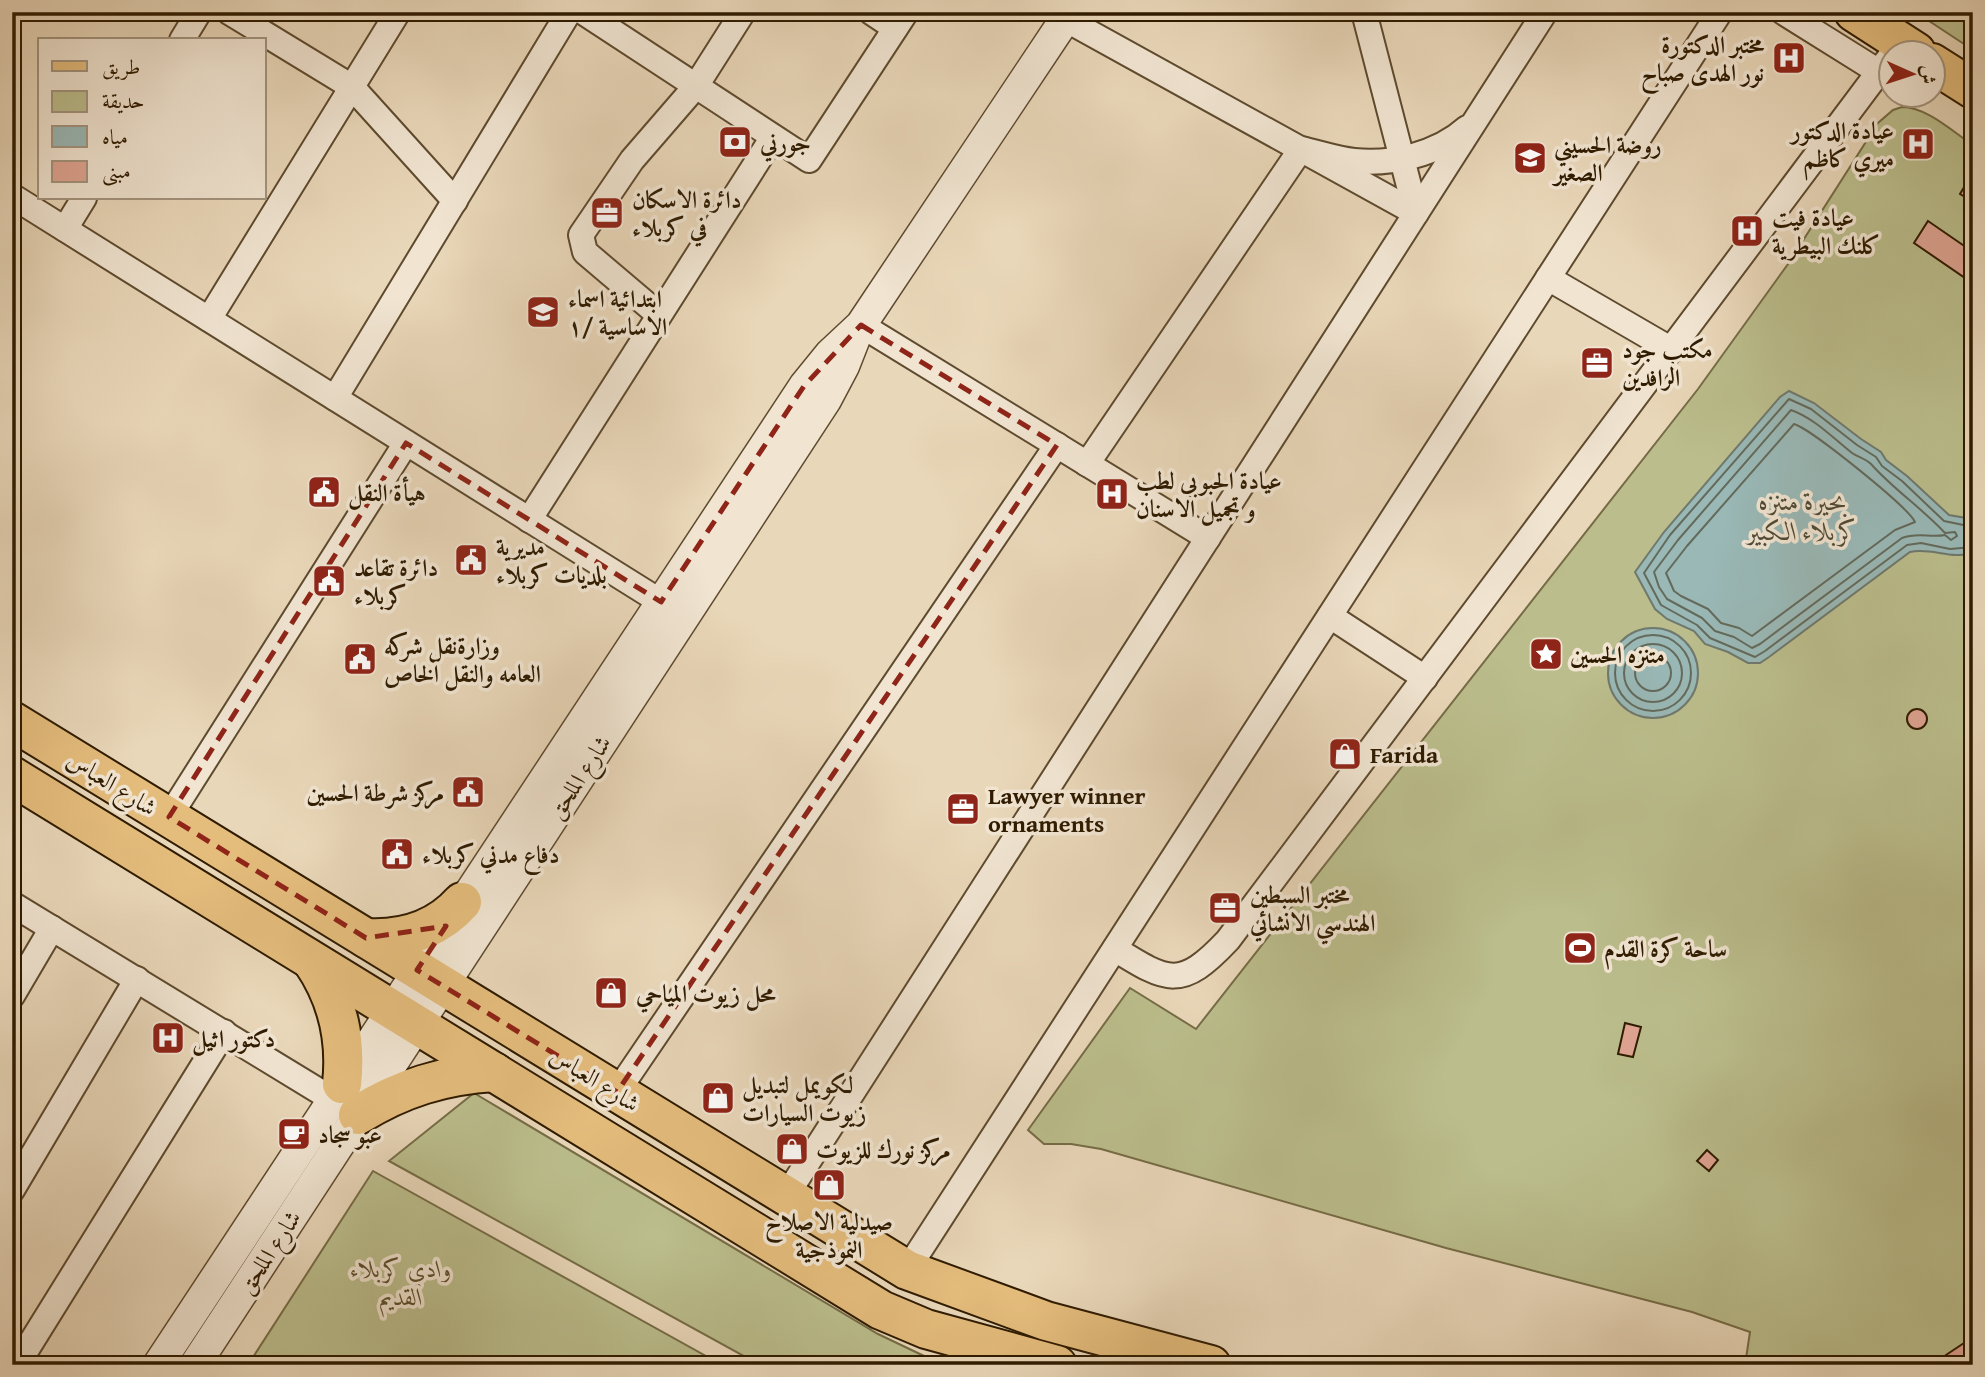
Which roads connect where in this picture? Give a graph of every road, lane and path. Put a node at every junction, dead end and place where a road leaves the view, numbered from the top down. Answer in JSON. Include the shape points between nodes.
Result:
{"nodes":[{"id":1,"x":199,"y":12,"type":"edge"},
{"id":2,"x":229,"y":12,"type":"edge"},
{"id":3,"x":398,"y":12,"type":"edge"},
{"id":4,"x":569,"y":12,"type":"edge"},
{"id":5,"x":583,"y":12,"type":"edge"},
{"id":6,"x":743,"y":12,"type":"edge"},
{"id":7,"x":871,"y":12,"type":"edge"},
{"id":8,"x":1364,"y":12,"type":"edge"},
{"id":9,"x":1545,"y":12,"type":"edge"},
{"id":10,"x":1720,"y":12,"type":"edge"},
{"id":11,"x":1783,"y":12,"type":"edge"},
{"id":12,"x":1854,"y":12,"type":"edge"},
{"id":13,"x":1067,"y":16,"type":"edge"},
{"id":14,"x":901,"y":20,"type":"edge"},
{"id":15,"x":183,"y":38,"type":"edge"},
{"id":16,"x":1879,"y":38,"type":"edge"},
{"id":17,"x":1876,"y":47,"type":"edge"},
{"id":18,"x":1946,"y":71,"type":"edge"},
{"id":19,"x":1876,"y":81,"type":"edge"},
{"id":20,"x":696,"y":86,"type":"junction"},
{"id":21,"x":352,"y":87,"type":"junction"},
{"id":22,"x":1973,"y":89,"type":"edge"},
{"id":23,"x":1475,"y":121,"type":"junction"},
{"id":24,"x":773,"y":137,"type":"junction"},
{"id":25,"x":1301,"y":149,"type":"junction"},
{"id":26,"x":1402,"y":158,"type":"junction"},
{"id":27,"x":12,"y":196,"type":"edge"},
{"id":28,"x":83,"y":200,"type":"edge"},
{"id":29,"x":455,"y":201,"type":"junction"},
{"id":30,"x":1416,"y":213,"type":"junction"},
{"id":31,"x":65,"y":229,"type":"junction"},
{"id":32,"x":1548,"y":278,"type":"junction"},
{"id":33,"x":658,"y":314,"type":"junction"},
{"id":34,"x":209,"y":319,"type":"junction"},
{"id":35,"x":861,"y":325,"type":"junction"},
{"id":36,"x":1672,"y":351,"type":"junction"},
{"id":37,"x":335,"y":398,"type":"junction"},
{"id":38,"x":406,"y":443,"type":"junction"},
{"id":39,"x":1057,"y":445,"type":"junction"},
{"id":40,"x":1087,"y":464,"type":"junction"},
{"id":41,"x":529,"y":520,"type":"junction"},
{"id":42,"x":1208,"y":538,"type":"junction"},
{"id":43,"x":673,"y":609,"type":"junction"},
{"id":44,"x":1330,"y":616,"type":"junction"},
{"id":45,"x":1425,"y":678,"type":"junction"},
{"id":46,"x":12,"y":721,"type":"edge"},
{"id":47,"x":12,"y":776,"type":"edge"},
{"id":48,"x":169,"y":817,"type":"junction"},
{"id":49,"x":463,"y":902,"type":"junction"},
{"id":50,"x":12,"y":904,"type":"edge"},
{"id":51,"x":52,"y":928,"type":"junction"},
{"id":52,"x":366,"y":938,"type":"junction"},
{"id":53,"x":1115,"y":949,"type":"junction"},
{"id":54,"x":310,"y":960,"type":"junction"},
{"id":55,"x":430,"y":978,"type":"junction"},
{"id":56,"x":137,"y":979,"type":"junction"},
{"id":57,"x":12,"y":996,"type":"edge"},
{"id":58,"x":404,"y":1017,"type":"junction"},
{"id":59,"x":224,"y":1032,"type":"junction"},
{"id":60,"x":495,"y":1072,"type":"junction"},
{"id":61,"x":617,"y":1092,"type":"junction"},
{"id":62,"x":344,"y":1099,"type":"junction"},
{"id":63,"x":12,"y":1190,"type":"edge"},
{"id":64,"x":786,"y":1196,"type":"junction"},
{"id":65,"x":907,"y":1270,"type":"junction"},
{"id":66,"x":18,"y":1365,"type":"edge"},
{"id":67,"x":158,"y":1365,"type":"edge"},
{"id":68,"x":195,"y":1365,"type":"edge"},
{"id":69,"x":1057,"y":1365,"type":"edge"},
{"id":70,"x":1211,"y":1365,"type":"edge"}],
"edges":[{"from":1,"to":15,"type":"street"},
{"from":2,"to":21,"type":"street"},
{"from":3,"to":21,"type":"street"},
{"from":4,"to":29,"type":"street"},
{"from":5,"to":20,"type":"street"},
{"from":6,"to":20,"type":"street"},
{"from":7,"to":14,"type":"street"},
{"from":8,"to":26,"type":"street"},
{"from":9,"to":23,"type":"street"},
{"from":10,"to":32,"type":"street"},
{"from":11,"to":17,"type":"street"},
{"from":12,"to":16,"type":"main road"},
{"from":13,"to":25,"type":"street"},
{"from":13,"to":35,"type":"street","name":"شارع الملحق"},
{"from":14,"to":24,"type":"street","via":[[809,160]]},
{"from":18,"to":22,"type":"main road"},
{"from":19,"to":36,"type":"street"},
{"from":20,"to":24,"type":"street"},
{"from":20,"to":33,"type":"street","via":[[632,160],[581,235],[585,251]]},
{"from":21,"to":29,"type":"street"},
{"from":21,"to":34,"type":"street"},
{"from":23,"to":26,"type":"street","via":[[1439,146]]},
{"from":23,"to":30,"type":"street"},
{"from":24,"to":33,"type":"street"},
{"from":25,"to":26,"type":"street","via":[[1353,161]]},
{"from":25,"to":30,"type":"street"},
{"from":25,"to":40,"type":"street"},
{"from":26,"to":30,"type":"street"},
{"from":27,"to":31,"type":"street"},
{"from":28,"to":31,"type":"street"},
{"from":29,"to":37,"type":"street"},
{"from":30,"to":42,"type":"street"},
{"from":31,"to":34,"type":"street"},
{"from":32,"to":36,"type":"street"},
{"from":32,"to":44,"type":"street"},
{"from":33,"to":41,"type":"street"},
{"from":34,"to":37,"type":"street"},
{"from":35,"to":39,"type":"street"},
{"from":35,"to":43,"type":"street","name":"شارع الملحق","via":[[826,400]]},
{"from":36,"to":45,"type":"street"},
{"from":37,"to":38,"type":"street"},
{"from":38,"to":41,"type":"street"},
{"from":38,"to":48,"type":"street"},
{"from":39,"to":40,"type":"street"},
{"from":39,"to":61,"type":"street"},
{"from":40,"to":42,"type":"street"},
{"from":41,"to":43,"type":"street"},
{"from":42,"to":64,"type":"street"},
{"from":43,"to":49,"type":"street","name":"شارع الملحق"},
{"from":43,"to":55,"type":"street","name":"شارع الملحق"},
{"from":44,"to":45,"type":"street"},
{"from":44,"to":53,"type":"street"},
{"from":45,"to":53,"type":"street","via":[[1214,954],[1182,975],[1161,975]]},
{"from":46,"to":48,"type":"main road","name":"شارع العباس"},
{"from":47,"to":54,"type":"main road","name":"شارع العباس"},
{"from":48,"to":52,"type":"main road","name":"شارع العباس"},
{"from":49,"to":52,"type":"main road","via":[[440,922],[419,932]]},
{"from":49,"to":55,"type":"street","name":"شارع الملحق"},
{"from":50,"to":51,"type":"street"},
{"from":51,"to":56,"type":"street"},
{"from":51,"to":57,"type":"street"},
{"from":52,"to":55,"type":"main road","name":"شارع العباس"},
{"from":53,"to":65,"type":"street"},
{"from":54,"to":58,"type":"main road","name":"شارع العباس"},
{"from":54,"to":62,"type":"main road","via":[[328,987],[340,1018]]},
{"from":55,"to":58,"type":"street","name":"شارع الملحق"},
{"from":55,"to":61,"type":"main road","name":"شارع العباس"},
{"from":56,"to":59,"type":"street"},
{"from":56,"to":63,"type":"street"},
{"from":58,"to":60,"type":"main road","name":"شارع العباس"},
{"from":58,"to":62,"type":"street","name":"شارع الملحق"},
{"from":59,"to":62,"type":"street"},
{"from":59,"to":66,"type":"street"},
{"from":60,"to":62,"type":"main road","via":[[446,1077],[400,1092]]},
{"from":60,"to":69,"type":"main road","name":"شارع العباس","via":[[881,1310],[926,1329]]},
{"from":61,"to":64,"type":"main road","name":"شارع العباس"},
{"from":62,"to":67,"type":"street","name":"شارع الملحق"},
{"from":62,"to":68,"type":"street","name":"شارع الملحق"},
{"from":64,"to":65,"type":"main road","name":"شارع العباس"},
{"from":65,"to":70,"type":"main road","name":"شارع العباس","via":[[1046,1321]]}]}
